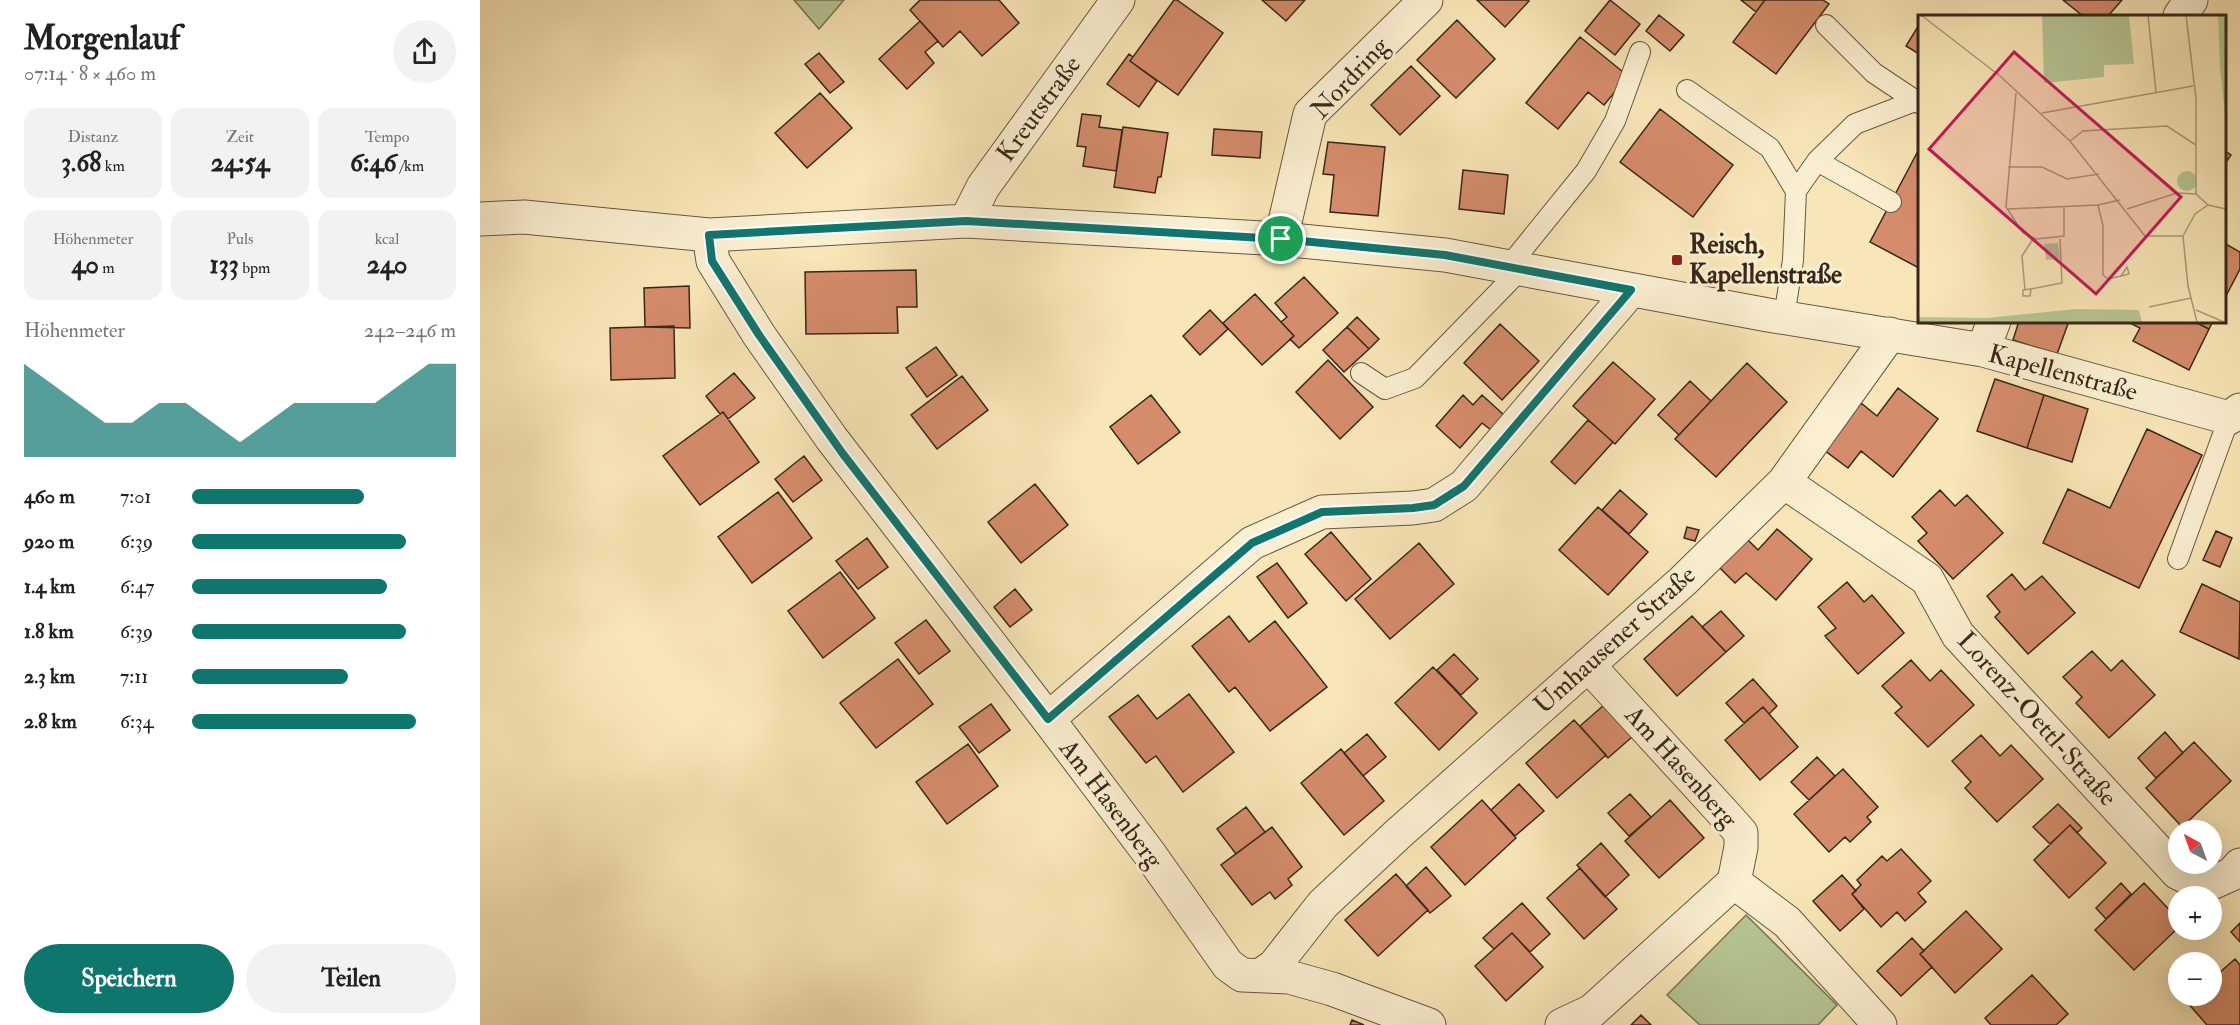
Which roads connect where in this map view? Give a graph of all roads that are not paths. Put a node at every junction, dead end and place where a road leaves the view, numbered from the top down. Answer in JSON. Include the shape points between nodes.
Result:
{"nodes":[{"id":1,"x":1118,"y":0,"type":"edge"},
{"id":2,"x":1426,"y":0,"type":"edge"},
{"id":3,"x":2191,"y":0,"type":"edge"},
{"id":4,"x":2181,"y":15,"type":"edge"},
{"id":5,"x":1826,"y":25,"type":"dead end"},
{"id":6,"x":1640,"y":52,"type":"dead end"},
{"id":7,"x":1687,"y":90,"type":"dead end"},
{"id":8,"x":1917,"y":102,"type":"edge"},
{"id":9,"x":1817,"y":161,"type":"junction"},
{"id":10,"x":1796,"y":191,"type":"junction"},
{"id":11,"x":1891,"y":202,"type":"dead end"},
{"id":12,"x":480,"y":219,"type":"edge"},
{"id":13,"x":966,"y":221,"type":"junction"},
{"id":14,"x":709,"y":235,"type":"junction"},
{"id":15,"x":1281,"y":239,"type":"junction"},
{"id":16,"x":1515,"y":267,"type":"junction"},
{"id":17,"x":1631,"y":290,"type":"junction"},
{"id":18,"x":1784,"y":317,"type":"junction"},
{"id":19,"x":1890,"y":334,"type":"junction"},
{"id":20,"x":1988,"y":335,"type":"edge"},
{"id":21,"x":1361,"y":373,"type":"dead end"},
{"id":22,"x":2234,"y":414,"type":"edge"},
{"id":23,"x":1784,"y":482,"type":"junction"},
{"id":24,"x":2178,"y":559,"type":"dead end"},
{"id":25,"x":1588,"y":665,"type":"junction"},
{"id":26,"x":1048,"y":719,"type":"junction"},
{"id":27,"x":2240,"y":865,"type":"edge"},
{"id":28,"x":1734,"y":882,"type":"junction"},
{"id":29,"x":1310,"y":919,"type":"junction"},
{"id":30,"x":1261,"y":975,"type":"junction"},
{"id":31,"x":1332,"y":989,"type":"junction"},
{"id":32,"x":1566,"y":1024,"type":"edge"},
{"id":33,"x":1429,"y":1025,"type":"edge"},
{"id":34,"x":1880,"y":1025,"type":"edge"}],
"edges":[{"from":1,"to":13,"type":"street","name":"Kreutstraße","via":[[983,187]]},
{"from":2,"to":15,"type":"street","name":"Nordring","via":[[1310,114]]},
{"from":3,"to":4,"type":"street"},
{"from":5,"to":8,"type":"lane","via":[[1874,73]]},
{"from":6,"to":16,"type":"lane","via":[[1615,121],[1586,171]]},
{"from":7,"to":10,"type":"lane","via":[[1770,148]]},
{"from":8,"to":9,"type":"lane","via":[[1855,124]]},
{"from":9,"to":10,"type":"lane"},
{"from":9,"to":11,"type":"lane"},
{"from":10,"to":18,"type":"lane","via":[[1793,260]]},
{"from":12,"to":14,"type":"street","name":"Kapellenstraße","via":[[524,218]]},
{"from":13,"to":14,"type":"street","name":"Kapellenstraße"},
{"from":13,"to":15,"type":"street","name":"Kapellenstraße"},
{"from":14,"to":26,"type":"street","name":"Am Hasenberg","via":[[712,261],[759,335],[843,454]]},
{"from":15,"to":16,"type":"street","name":"Kapellenstraße","via":[[1445,255]]},
{"from":16,"to":17,"type":"street","name":"Kapellenstraße"},
{"from":16,"to":21,"type":"lane","via":[[1415,378],[1385,389]]},
{"from":17,"to":18,"type":"street","name":"Kapellenstraße"},
{"from":17,"to":26,"type":"street","via":[[1464,486],[1434,505],[1322,512],[1252,543]]},
{"from":18,"to":19,"type":"street","name":"Kapellenstraße"},
{"from":19,"to":20,"type":"street","name":"Kapellenstraße"},
{"from":19,"to":23,"type":"street","name":"Umhausener Straße"},
{"from":20,"to":22,"type":"street","name":"Kapellenstraße"},
{"from":22,"to":24,"type":"lane"},
{"from":23,"to":25,"type":"street","name":"Umhausener Straße"},
{"from":23,"to":27,"type":"street","name":"Lorenz-Oettl-Straße","via":[[1927,579],[1958,635],[2178,873],[2205,886],[2232,874]]},
{"from":25,"to":28,"type":"street","name":"Am Hasenberg","via":[[1740,833]]},
{"from":25,"to":29,"type":"street","name":"Umhausener Straße","via":[[1398,834]]},
{"from":26,"to":30,"type":"street","name":"Am Hasenberg","via":[[1228,966],[1242,975]]},
{"from":28,"to":32,"type":"street","via":[[1592,1011]]},
{"from":28,"to":34,"type":"street","via":[[1786,922]]},
{"from":29,"to":30,"type":"street","name":"Umhausener Straße","via":[[1274,966]]},
{"from":29,"to":31,"type":"street","via":[[1311,952],[1318,971]]},
{"from":30,"to":31,"type":"street","name":"Am Hasenberg"},
{"from":31,"to":33,"type":"street","name":"Am Hasenberg"}]}
